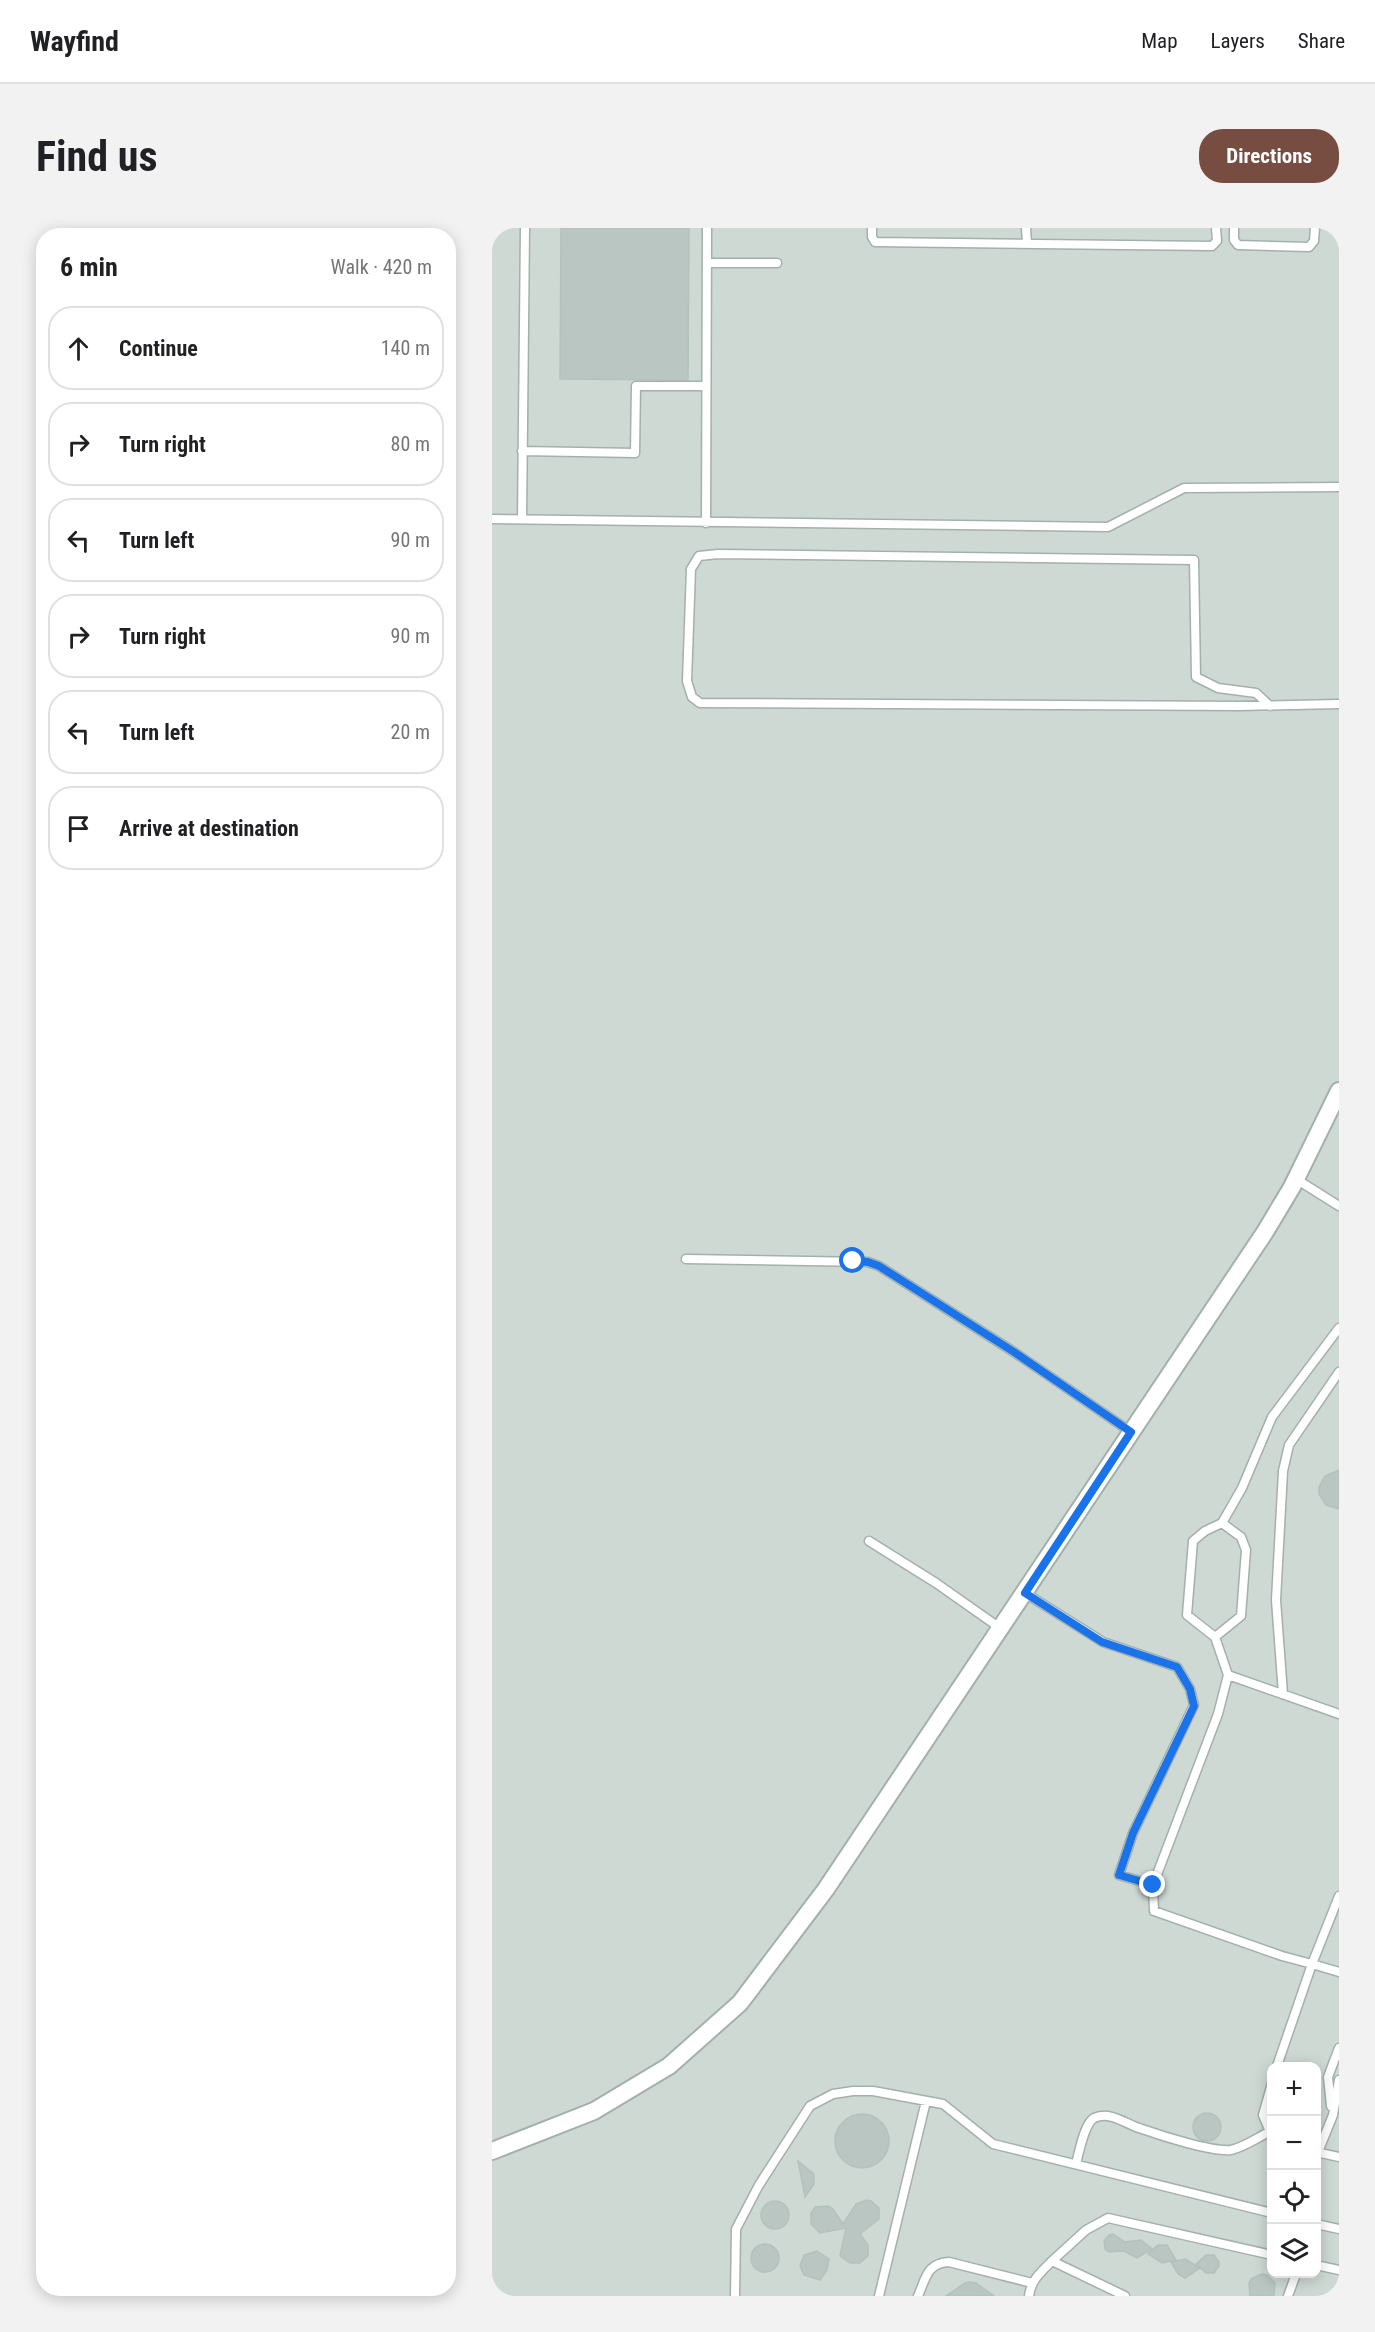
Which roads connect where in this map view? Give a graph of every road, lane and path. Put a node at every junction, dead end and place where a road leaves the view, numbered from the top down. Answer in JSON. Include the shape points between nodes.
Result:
{"nodes":[{"id":1,"x":525,"y":228,"type":"edge"},
{"id":2,"x":707,"y":228,"type":"edge"},
{"id":3,"x":872,"y":228,"type":"edge"},
{"id":4,"x":1026,"y":228,"type":"edge"},
{"id":5,"x":1216,"y":228,"type":"edge"},
{"id":6,"x":1234,"y":228,"type":"edge"},
{"id":7,"x":1315,"y":228,"type":"edge"},
{"id":8,"x":1027,"y":244,"type":"junction"},
{"id":9,"x":707,"y":263,"type":"junction"},
{"id":10,"x":777,"y":263,"type":"dead end"},
{"id":11,"x":706,"y":386,"type":"junction"},
{"id":12,"x":522,"y":452,"type":"junction"},
{"id":13,"x":1339,"y":487,"type":"edge"},
{"id":14,"x":492,"y":519,"type":"edge"},
{"id":15,"x":522,"y":519,"type":"junction"},
{"id":16,"x":706,"y":523,"type":"junction"},
{"id":17,"x":1339,"y":704,"type":"edge"},
{"id":18,"x":1270,"y":706,"type":"junction"},
{"id":19,"x":1339,"y":1091,"type":"edge"},
{"id":20,"x":1296,"y":1179,"type":"junction"},
{"id":21,"x":1339,"y":1206,"type":"edge"},
{"id":22,"x":686,"y":1259,"type":"dead end"},
{"id":23,"x":1339,"y":1328,"type":"edge"},
{"id":24,"x":1339,"y":1372,"type":"edge"},
{"id":25,"x":1131,"y":1432,"type":"junction"},
{"id":26,"x":1222,"y":1523,"type":"junction"},
{"id":27,"x":869,"y":1541,"type":"dead end"},
{"id":28,"x":1025,"y":1593,"type":"junction"},
{"id":29,"x":1000,"y":1628,"type":"junction"},
{"id":30,"x":1215,"y":1637,"type":"junction"},
{"id":31,"x":1228,"y":1675,"type":"junction"},
{"id":32,"x":1283,"y":1694,"type":"junction"},
{"id":33,"x":1339,"y":1714,"type":"edge"},
{"id":34,"x":1153,"y":1885,"type":"junction"},
{"id":35,"x":1339,"y":1896,"type":"edge"},
{"id":36,"x":1312,"y":1964,"type":"junction"},
{"id":37,"x":1339,"y":1972,"type":"edge"},
{"id":38,"x":1339,"y":2048,"type":"edge"},
{"id":39,"x":1279,"y":2062,"type":"edge"},
{"id":40,"x":1339,"y":2080,"type":"edge"},
{"id":41,"x":926,"y":2101,"type":"junction"},
{"id":42,"x":1267,"y":2101,"type":"edge"},
{"id":43,"x":1339,"y":2104,"type":"edge"},
{"id":44,"x":1336,"y":2112,"type":"edge"},
{"id":45,"x":1267,"y":2125,"type":"edge"},
{"id":46,"x":1267,"y":2134,"type":"edge"},
{"id":47,"x":1321,"y":2144,"type":"edge"},
{"id":48,"x":492,"y":2151,"type":"edge"},
{"id":49,"x":1321,"y":2153,"type":"edge"},
{"id":50,"x":1339,"y":2157,"type":"edge"},
{"id":51,"x":1076,"y":2164,"type":"junction"},
{"id":52,"x":1267,"y":2212,"type":"edge"},
{"id":53,"x":1321,"y":2225,"type":"edge"},
{"id":54,"x":1339,"y":2229,"type":"edge"},
{"id":55,"x":1267,"y":2254,"type":"edge"},
{"id":56,"x":1052,"y":2260,"type":"junction"},
{"id":57,"x":1321,"y":2266,"type":"edge"},
{"id":58,"x":1339,"y":2270,"type":"edge"},
{"id":59,"x":1295,"y":2278,"type":"edge"},
{"id":60,"x":1032,"y":2283,"type":"junction"},
{"id":61,"x":735,"y":2296,"type":"edge"},
{"id":62,"x":879,"y":2296,"type":"edge"},
{"id":63,"x":918,"y":2296,"type":"edge"},
{"id":64,"x":1029,"y":2296,"type":"edge"},
{"id":65,"x":1125,"y":2296,"type":"edge"},
{"id":66,"x":1288,"y":2296,"type":"edge"}],
"edges":[{"from":1,"to":12,"type":"lane"},
{"from":2,"to":9,"type":"lane"},
{"from":3,"to":8,"type":"lane","via":[[875,242]]},
{"from":4,"to":8,"type":"lane"},
{"from":5,"to":8,"type":"lane","via":[[1217,241],[1212,246]]},
{"from":6,"to":7,"type":"lane","via":[[1238,245],[1309,247]]},
{"from":9,"to":10,"type":"lane"},
{"from":9,"to":11,"type":"lane"},
{"from":11,"to":12,"type":"lane","via":[[636,386],[635,453]]},
{"from":11,"to":16,"type":"lane"},
{"from":12,"to":15,"type":"lane"},
{"from":13,"to":16,"type":"lane","via":[[1184,488],[1108,527]]},
{"from":14,"to":15,"type":"lane"},
{"from":15,"to":16,"type":"lane"},
{"from":17,"to":18,"type":"lane"},
{"from":18,"to":18,"type":"lane","via":[[700,702],[692,697],[687,681],[691,570],[699,556],[718,554],[1194,560],[1196,677],[1218,688],[1257,693]]},
{"from":19,"to":20,"type":"street"},
{"from":20,"to":21,"type":"lane"},
{"from":20,"to":25,"type":"street"},
{"from":22,"to":25,"type":"lane","via":[[868,1262],[879,1266]]},
{"from":23,"to":26,"type":"lane","via":[[1272,1417],[1242,1488]]},
{"from":24,"to":32,"type":"lane","via":[[1290,1445],[1283,1471],[1276,1600]]},
{"from":25,"to":28,"type":"street"},
{"from":26,"to":30,"type":"lane","via":[[1241,1537],[1246,1550],[1241,1616]]},
{"from":26,"to":30,"type":"lane","via":[[1193,1541],[1188,1580],[1187,1615]]},
{"from":27,"to":29,"type":"lane"},
{"from":28,"to":29,"type":"street"},
{"from":28,"to":34,"type":"lane","via":[[1102,1642],[1177,1667],[1190,1689],[1194,1706],[1133,1833],[1119,1875]]},
{"from":29,"to":48,"type":"street","via":[[826,1889],[740,2003],[651,2078],[594,2111]]},
{"from":30,"to":31,"type":"lane"},
{"from":31,"to":32,"type":"lane"},
{"from":31,"to":34,"type":"lane","via":[[1218,1714]]},
{"from":32,"to":33,"type":"lane"},
{"from":34,"to":36,"type":"lane","via":[[1154,1911]]},
{"from":35,"to":36,"type":"lane"},
{"from":36,"to":37,"type":"lane"},
{"from":36,"to":39,"type":"lane"},
{"from":38,"to":44,"type":"lane","via":[[1328,2077]]},
{"from":40,"to":44,"type":"lane"},
{"from":41,"to":51,"type":"lane","via":[[943,2104],[993,2144]]},
{"from":41,"to":61,"type":"lane","via":[[853,2091],[833,2094],[810,2106],[741,2216],[736,2229]]},
{"from":41,"to":62,"type":"lane"},
{"from":42,"to":45,"type":"lane","via":[[1263,2115]]},
{"from":43,"to":44,"type":"lane"},
{"from":44,"to":47,"type":"lane"},
{"from":46,"to":51,"type":"lane","via":[[1231,2150],[1214,2149],[1103,2116],[1087,2125]]},
{"from":49,"to":50,"type":"lane"},
{"from":51,"to":52,"type":"lane"},
{"from":53,"to":54,"type":"lane"},
{"from":55,"to":56,"type":"lane","via":[[1108,2218],[1086,2230]]},
{"from":56,"to":60,"type":"lane"},
{"from":56,"to":65,"type":"lane"},
{"from":57,"to":58,"type":"lane"},
{"from":59,"to":66,"type":"lane"},
{"from":60,"to":63,"type":"lane","via":[[949,2262],[938,2263],[930,2269]]},
{"from":60,"to":64,"type":"lane"}]}
